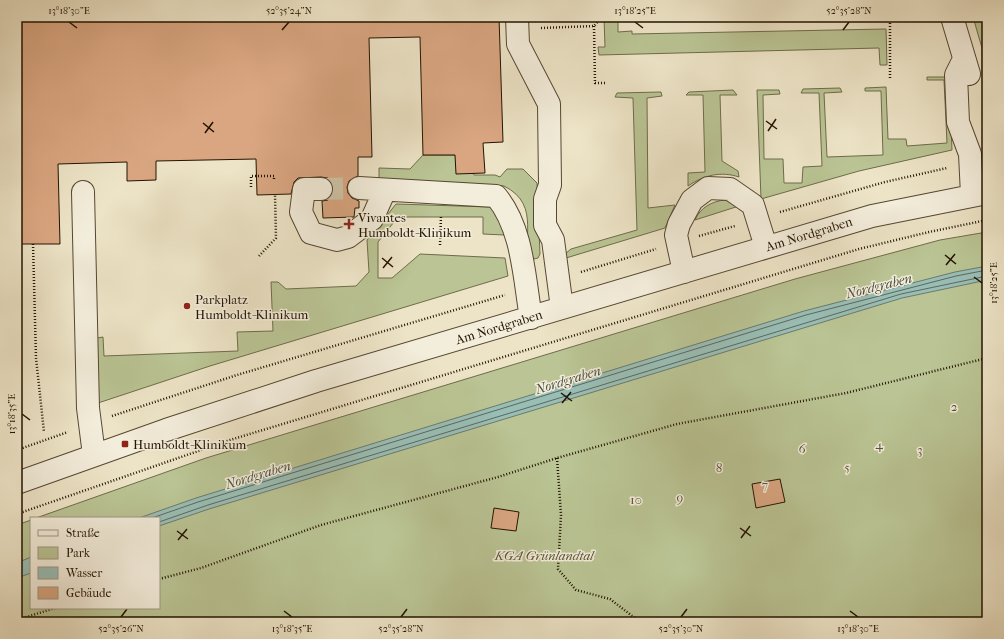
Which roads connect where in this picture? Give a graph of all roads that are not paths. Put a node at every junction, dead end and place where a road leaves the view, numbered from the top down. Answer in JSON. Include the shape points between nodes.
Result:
{"nodes":[{"id":1,"x":952,"y":17,"type":"edge"},
{"id":2,"x":517,"y":23,"type":"edge"},
{"id":3,"x":359,"y":188,"type":"tunnel mouth"},
{"id":4,"x":321,"y":189,"type":"tunnel mouth"},
{"id":5,"x":385,"y":190,"type":"junction"},
{"id":6,"x":83,"y":192,"type":"dead end"},
{"id":7,"x":980,"y":194,"type":"edge"},
{"id":8,"x":766,"y":248,"type":"junction"},
{"id":9,"x":684,"y":272,"type":"junction"},
{"id":10,"x":562,"y":308,"type":"junction"},
{"id":11,"x":531,"y":318,"type":"junction"},
{"id":12,"x":94,"y":455,"type":"junction"},
{"id":13,"x":17,"y":483,"type":"edge"}],
"edges":[{"from":1,"to":7,"type":"street","via":[[970,77],[972,121],[965,139]]},
{"from":2,"to":10,"type":"street","via":[[518,44],[549,104],[550,185],[558,198],[558,224],[553,240]]},
{"from":3,"to":5,"type":"street"},
{"from":4,"to":5,"type":"street","via":[[304,190],[300,212],[311,233],[337,240],[348,237],[372,219]]},
{"from":5,"to":11,"type":"street","via":[[496,196],[507,209],[515,231]]},
{"from":6,"to":12,"type":"street","via":[[86,362]]},
{"from":7,"to":8,"type":"street","name":"Am Nordgraben","via":[[872,216]]},
{"from":8,"to":9,"type":"street","name":"Am Nordgraben"},
{"from":8,"to":9,"type":"street","via":[[753,205],[730,189],[708,188],[692,200],[679,224],[676,235]]},
{"from":9,"to":10,"type":"street","name":"Am Nordgraben"},
{"from":10,"to":11,"type":"street","name":"Am Nordgraben"},
{"from":11,"to":12,"type":"street","name":"Am Nordgraben","via":[[316,381]]},
{"from":12,"to":13,"type":"street","name":"Am Nordgraben"}]}
